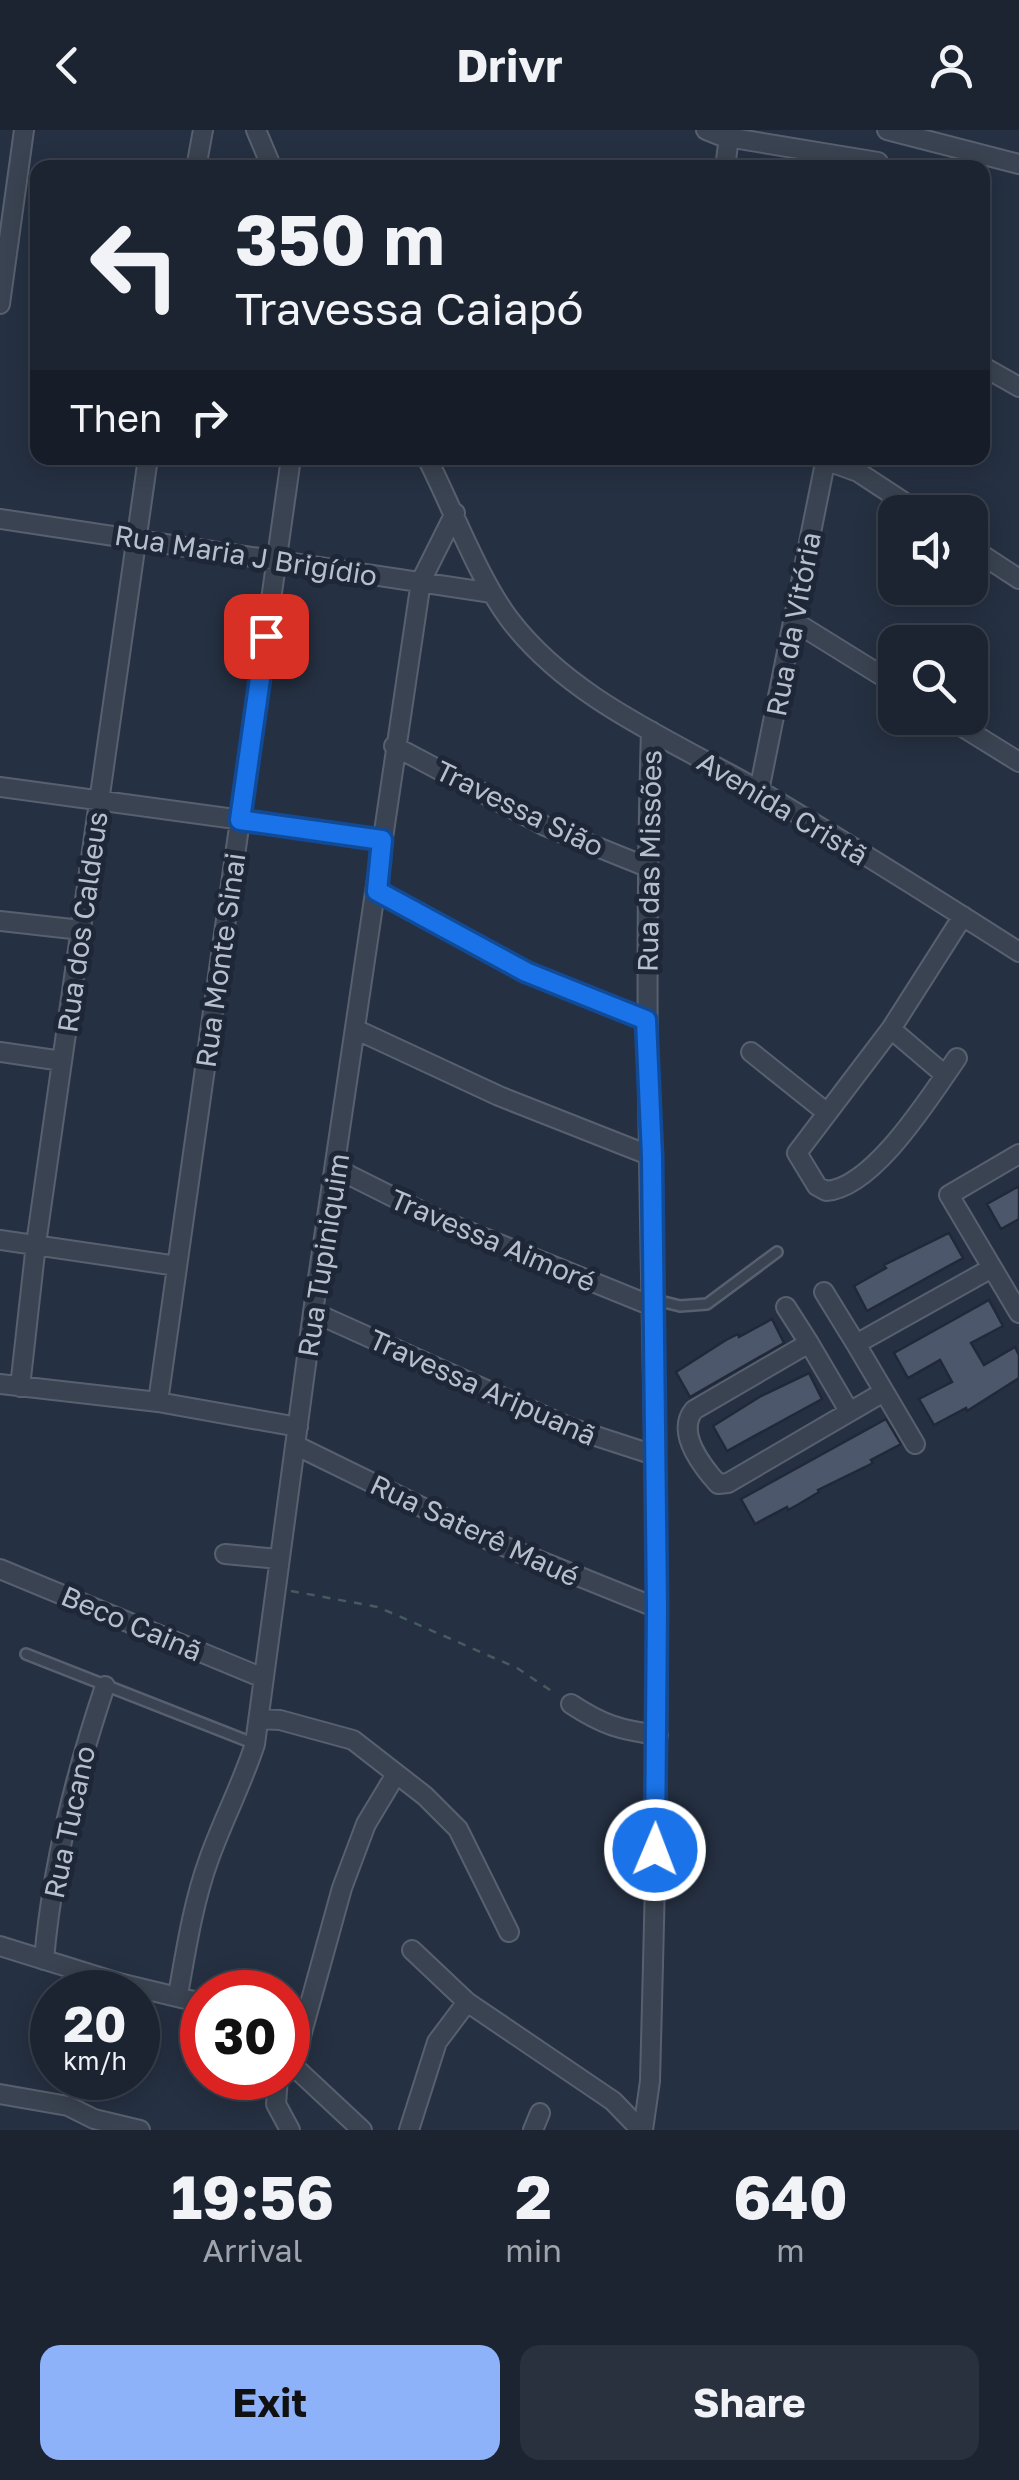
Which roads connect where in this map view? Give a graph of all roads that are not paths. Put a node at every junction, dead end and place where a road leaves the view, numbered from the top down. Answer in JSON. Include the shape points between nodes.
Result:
{"nodes":[{"id":1,"x":24,"y":130,"type":"edge"},
{"id":2,"x":203,"y":130,"type":"edge"},
{"id":3,"x":256,"y":130,"type":"edge"},
{"id":4,"x":706,"y":130,"type":"edge"},
{"id":5,"x":885,"y":130,"type":"edge"},
{"id":6,"x":729,"y":138,"type":"junction"},
{"id":7,"x":197,"y":160,"type":"edge"},
{"id":8,"x":269,"y":160,"type":"edge"},
{"id":9,"x":726,"y":160,"type":"edge"},
{"id":10,"x":850,"y":160,"type":"edge"},
{"id":11,"x":878,"y":160,"type":"edge"},
{"id":12,"x":1019,"y":164,"type":"edge"},
{"id":13,"x":0,"y":304,"type":"edge"},
{"id":14,"x":990,"y":371,"type":"edge"},
{"id":15,"x":1019,"y":387,"type":"edge"},
{"id":16,"x":147,"y":465,"type":"edge"},
{"id":17,"x":290,"y":465,"type":"edge"},
{"id":18,"x":431,"y":465,"type":"edge"},
{"id":19,"x":823,"y":465,"type":"edge"},
{"id":20,"x":841,"y":465,"type":"edge"},
{"id":21,"x":893,"y":495,"type":"edge"},
{"id":22,"x":455,"y":512,"type":"junction"},
{"id":23,"x":0,"y":518,"type":"edge"},
{"id":24,"x":135,"y":539,"type":"junction"},
{"id":25,"x":988,"y":559,"type":"edge"},
{"id":26,"x":277,"y":562,"type":"junction"},
{"id":27,"x":1019,"y":579,"type":"edge"},
{"id":28,"x":421,"y":581,"type":"junction"},
{"id":29,"x":492,"y":593,"type":"junction"},
{"id":30,"x":795,"y":622,"type":"junction"},
{"id":31,"x":878,"y":673,"type":"edge"},
{"id":32,"x":652,"y":731,"type":"junction"},
{"id":33,"x":975,"y":735,"type":"edge"},
{"id":34,"x":394,"y":746,"type":"junction"},
{"id":35,"x":1019,"y":762,"type":"edge"},
{"id":36,"x":0,"y":787,"type":"edge"},
{"id":37,"x":760,"y":791,"type":"junction"},
{"id":38,"x":100,"y":799,"type":"junction"},
{"id":39,"x":240,"y":820,"type":"junction"},
{"id":40,"x":382,"y":840,"type":"junction"},
{"id":41,"x":647,"y":867,"type":"junction"},
{"id":42,"x":377,"y":891,"type":"junction"},
{"id":43,"x":963,"y":916,"type":"junction"},
{"id":44,"x":0,"y":921,"type":"edge"},
{"id":45,"x":82,"y":930,"type":"junction"},
{"id":46,"x":1019,"y":952,"type":"edge"},
{"id":47,"x":646,"y":1020,"type":"junction"},
{"id":48,"x":354,"y":1029,"type":"junction"},
{"id":49,"x":891,"y":1029,"type":"junction"},
{"id":50,"x":0,"y":1052,"type":"edge"},
{"id":51,"x":751,"y":1052,"type":"dead end"},
{"id":52,"x":957,"y":1058,"type":"dead end"},
{"id":53,"x":62,"y":1061,"type":"junction"},
{"id":54,"x":945,"y":1075,"type":"junction"},
{"id":55,"x":826,"y":1112,"type":"junction"},
{"id":56,"x":1019,"y":1154,"type":"edge"},
{"id":57,"x":652,"y":1156,"type":"junction"},
{"id":58,"x":336,"y":1170,"type":"junction"},
{"id":59,"x":0,"y":1240,"type":"edge"},
{"id":60,"x":36,"y":1244,"type":"junction"},
{"id":61,"x":777,"y":1252,"type":"dead end"},
{"id":62,"x":177,"y":1266,"type":"junction"},
{"id":63,"x":992,"y":1268,"type":"junction"},
{"id":64,"x":824,"y":1292,"type":"dead end"},
{"id":65,"x":652,"y":1302,"type":"junction"},
{"id":66,"x":786,"y":1307,"type":"dead end"},
{"id":67,"x":314,"y":1312,"type":"junction"},
{"id":68,"x":1019,"y":1312,"type":"edge"},
{"id":69,"x":809,"y":1344,"type":"junction"},
{"id":70,"x":856,"y":1344,"type":"junction"},
{"id":71,"x":0,"y":1384,"type":"edge"},
{"id":72,"x":20,"y":1386,"type":"junction"},
{"id":73,"x":882,"y":1393,"type":"junction"},
{"id":74,"x":158,"y":1402,"type":"junction"},
{"id":75,"x":850,"y":1411,"type":"junction"},
{"id":76,"x":297,"y":1436,"type":"junction"},
{"id":77,"x":915,"y":1444,"type":"dead end"},
{"id":78,"x":654,"y":1455,"type":"junction"},
{"id":79,"x":226,"y":1554,"type":"dead end"},
{"id":80,"x":279,"y":1560,"type":"junction"},
{"id":81,"x":0,"y":1568,"type":"edge"},
{"id":82,"x":657,"y":1608,"type":"junction"},
{"id":83,"x":26,"y":1654,"type":"dead end"},
{"id":84,"x":262,"y":1678,"type":"junction"},
{"id":85,"x":105,"y":1686,"type":"junction"},
{"id":86,"x":571,"y":1704,"type":"road end"},
{"id":87,"x":260,"y":1719,"type":"junction"},
{"id":88,"x":658,"y":1735,"type":"junction"},
{"id":89,"x":255,"y":1744,"type":"junction"},
{"id":90,"x":396,"y":1774,"type":"junction"},
{"id":91,"x":509,"y":1932,"type":"dead end"},
{"id":92,"x":0,"y":1946,"type":"edge"},
{"id":93,"x":412,"y":1950,"type":"dead end"},
{"id":94,"x":44,"y":1960,"type":"junction"},
{"id":95,"x":310,"y":1991,"type":"edge"},
{"id":96,"x":178,"y":1995,"type":"joint"},
{"id":97,"x":467,"y":2002,"type":"junction"},
{"id":98,"x":310,"y":2088,"type":"edge"},
{"id":99,"x":0,"y":2094,"type":"edge"},
{"id":100,"x":277,"y":2100,"type":"edge"},
{"id":101,"x":93,"y":2125,"type":"edge"},
{"id":102,"x":140,"y":2130,"type":"edge"},
{"id":103,"x":290,"y":2130,"type":"edge"},
{"id":104,"x":362,"y":2130,"type":"edge"},
{"id":105,"x":409,"y":2130,"type":"edge"},
{"id":106,"x":642,"y":2130,"type":"edge"}],
"edges":[{"from":1,"to":13,"type":"street"},
{"from":2,"to":7,"type":"street"},
{"from":3,"to":8,"type":"street"},
{"from":4,"to":6,"type":"street"},
{"from":5,"to":11,"type":"street"},
{"from":5,"to":12,"type":"street"},
{"from":6,"to":9,"type":"street"},
{"from":6,"to":10,"type":"street"},
{"from":14,"to":15,"type":"street"},
{"from":16,"to":24,"type":"street","name":"Rua dos Caldeus"},
{"from":17,"to":26,"type":"street","name":"Rua Monte Sinai"},
{"from":18,"to":22,"type":"street","name":"Avenida Cristã"},
{"from":19,"to":30,"type":"street","name":"Rua da Vitória"},
{"from":20,"to":21,"type":"street"},
{"from":22,"to":28,"type":"street","name":"Rua Tupiniquim"},
{"from":22,"to":29,"type":"street","name":"Avenida Cristã"},
{"from":23,"to":24,"type":"street","name":"Rua Maria J Brigídio"},
{"from":24,"to":26,"type":"street","name":"Rua Maria J Brigídio"},
{"from":24,"to":38,"type":"street","name":"Rua dos Caldeus"},
{"from":25,"to":27,"type":"street"},
{"from":26,"to":28,"type":"street","name":"Rua Maria J Brigídio"},
{"from":26,"to":39,"type":"street","name":"Rua Monte Sinai"},
{"from":28,"to":29,"type":"street","name":"Rua Maria J Brigídio"},
{"from":28,"to":34,"type":"street","name":"Rua Tupiniquim"},
{"from":29,"to":32,"type":"street","name":"Avenida Cristã","via":[[565,676]]},
{"from":30,"to":31,"type":"street"},
{"from":30,"to":37,"type":"street","name":"Rua da Vitória"},
{"from":32,"to":37,"type":"street","name":"Avenida Cristã"},
{"from":32,"to":41,"type":"street","name":"Rua das Missões"},
{"from":33,"to":35,"type":"street"},
{"from":34,"to":40,"type":"street","name":"Rua Tupiniquim"},
{"from":34,"to":41,"type":"street","name":"Travessa Sião","via":[[545,826]]},
{"from":36,"to":38,"type":"street"},
{"from":37,"to":43,"type":"street","name":"Avenida Cristã"},
{"from":38,"to":39,"type":"street"},
{"from":38,"to":45,"type":"street","name":"Rua dos Caldeus"},
{"from":39,"to":40,"type":"street"},
{"from":39,"to":62,"type":"street","name":"Rua Monte Sinai"},
{"from":40,"to":42,"type":"street","name":"Rua Tupiniquim"},
{"from":41,"to":47,"type":"street","name":"Rua das Missões"},
{"from":42,"to":47,"type":"street","via":[[526,972]]},
{"from":42,"to":48,"type":"street","name":"Rua Tupiniquim"},
{"from":43,"to":46,"type":"street","name":"Avenida Cristã"},
{"from":43,"to":49,"type":"street"},
{"from":44,"to":45,"type":"street"},
{"from":45,"to":53,"type":"street","name":"Rua dos Caldeus"},
{"from":47,"to":57,"type":"street","name":"Rua das Missões"},
{"from":48,"to":57,"type":"street"},
{"from":48,"to":58,"type":"street","name":"Rua Tupiniquim"},
{"from":49,"to":54,"type":"street"},
{"from":49,"to":55,"type":"street"},
{"from":50,"to":53,"type":"street"},
{"from":51,"to":55,"type":"street"},
{"from":52,"to":54,"type":"street"},
{"from":53,"to":60,"type":"street","name":"Rua dos Caldeus"},
{"from":54,"to":55,"type":"street","via":[[905,1134],[848,1185],[826,1192],[797,1153]]},
{"from":56,"to":63,"type":"street","via":[[949,1194]]},
{"from":57,"to":65,"type":"street","name":"Rua das Missões"},
{"from":58,"to":65,"type":"street","name":"Travessa Aimoré","via":[[435,1218]]},
{"from":58,"to":67,"type":"street","name":"Rua Tupiniquim"},
{"from":59,"to":60,"type":"street"},
{"from":60,"to":62,"type":"street"},
{"from":60,"to":72,"type":"street","name":"Rua dos Caldeus"},
{"from":61,"to":65,"type":"lane","via":[[707,1304]]},
{"from":62,"to":74,"type":"street","name":"Rua Monte Sinai"},
{"from":63,"to":68,"type":"street"},
{"from":63,"to":70,"type":"street"},
{"from":64,"to":70,"type":"street"},
{"from":65,"to":78,"type":"street","name":"Rua das Missões"},
{"from":66,"to":69,"type":"street"},
{"from":67,"to":76,"type":"street","name":"Rua Tupiniquim"},
{"from":67,"to":78,"type":"street","name":"Travessa Aripuanã","via":[[571,1428]]},
{"from":69,"to":75,"type":"street"},
{"from":69,"to":75,"type":"street","via":[[686,1420],[685,1431],[710,1476],[728,1483]]},
{"from":70,"to":73,"type":"street"},
{"from":71,"to":72,"type":"street","name":"Rua Saterê Maué"},
{"from":72,"to":74,"type":"street","name":"Rua Saterê Maué"},
{"from":73,"to":75,"type":"street"},
{"from":73,"to":77,"type":"street"},
{"from":74,"to":76,"type":"street","name":"Rua Saterê Maué"},
{"from":76,"to":80,"type":"street","name":"Rua Tupiniquim"},
{"from":76,"to":82,"type":"street","name":"Rua Saterê Maué","via":[[492,1541]]},
{"from":78,"to":82,"type":"street","name":"Rua das Missões"},
{"from":79,"to":80,"type":"street"},
{"from":80,"to":84,"type":"street","name":"Rua Tupiniquim"},
{"from":81,"to":84,"type":"street","name":"Beco Cainã"},
{"from":82,"to":88,"type":"street","name":"Rua das Missões"},
{"from":83,"to":85,"type":"lane"},
{"from":84,"to":87,"type":"street","name":"Rua Tupiniquim"},
{"from":85,"to":89,"type":"lane"},
{"from":85,"to":94,"type":"street","name":"Rua Tucano","via":[[71,1798]]},
{"from":86,"to":88,"type":"street","via":[[600,1723]]},
{"from":87,"to":89,"type":"street","name":"Rua Tupiniquim"},
{"from":87,"to":90,"type":"street","via":[[353,1740]]},
{"from":88,"to":106,"type":"street","name":"Rua das Missões","via":[[650,2081]]},
{"from":89,"to":96,"type":"street","name":"Rua Tupiniquim","via":[[204,1875]]},
{"from":90,"to":91,"type":"street","via":[[458,1829]]},
{"from":90,"to":95,"type":"street","via":[[366,1824]]},
{"from":92,"to":94,"type":"street"},
{"from":93,"to":97,"type":"street"},
{"from":94,"to":96,"type":"street"},
{"from":97,"to":105,"type":"street","via":[[436,2042]]},
{"from":97,"to":106,"type":"street","via":[[613,2101]]},
{"from":98,"to":104,"type":"street"},
{"from":99,"to":101,"type":"street","via":[[68,2106]]},
{"from":100,"to":103,"type":"street"},
{"from":101,"to":102,"type":"street"}]}
